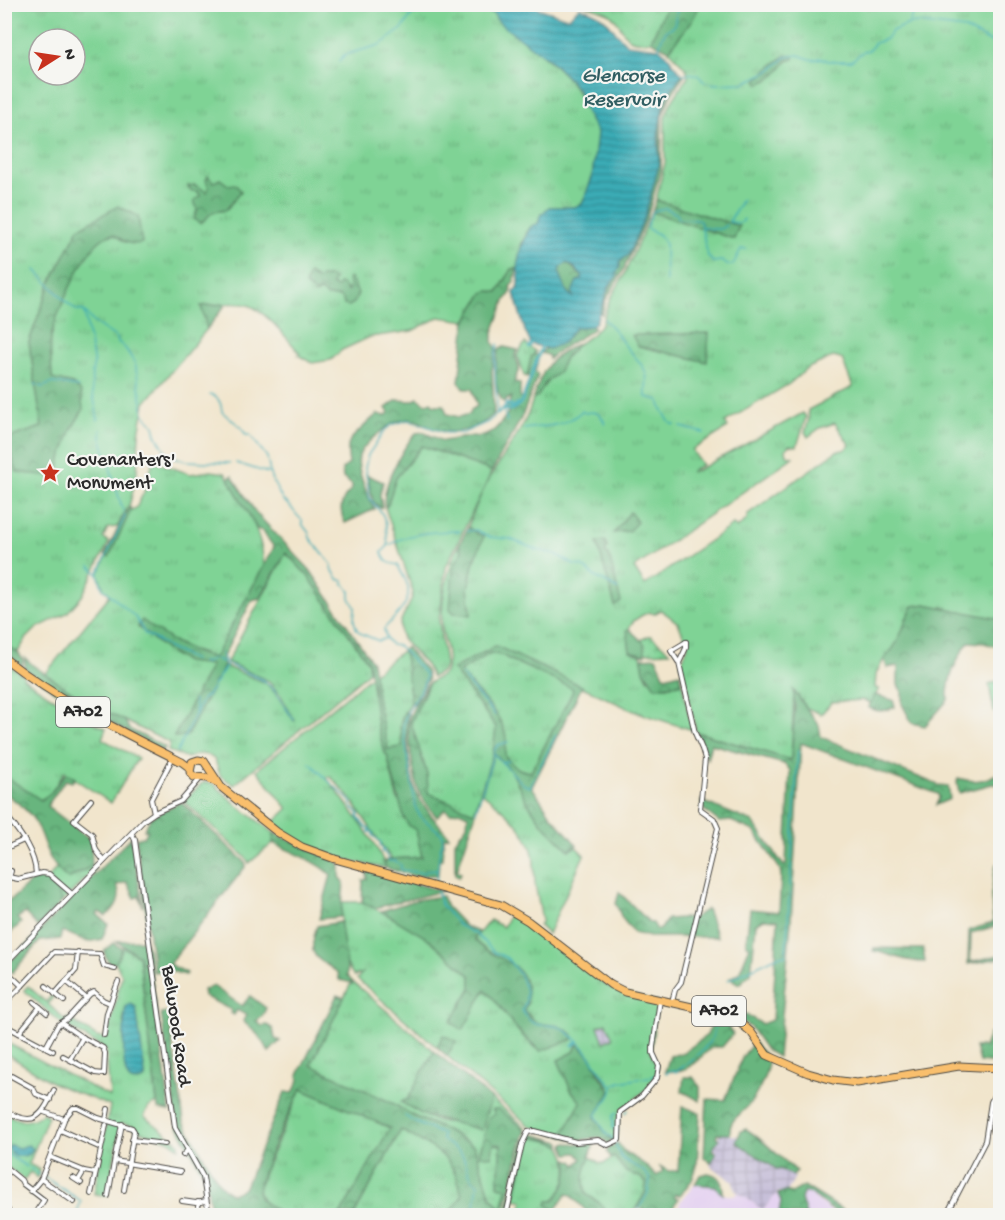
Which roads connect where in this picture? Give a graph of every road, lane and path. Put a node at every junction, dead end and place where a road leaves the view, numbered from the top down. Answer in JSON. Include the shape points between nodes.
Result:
{"nodes":[{"id":1,"x":4,"y":658,"type":"edge"},
{"id":2,"x":679,"y":663,"type":"junction"},
{"id":3,"x":171,"y":761,"type":"dead end"},
{"id":4,"x":209,"y":768,"type":"junction"},
{"id":5,"x":191,"y":769,"type":"junction"},
{"id":6,"x":202,"y":778,"type":"junction"},
{"id":7,"x":218,"y":783,"type":"junction"},
{"id":8,"x":190,"y":790,"type":"junction"},
{"id":9,"x":91,"y":800,"type":"dead end"},
{"id":10,"x":154,"y":813,"type":"junction"},
{"id":11,"x":8,"y":818,"type":"dead end"},
{"id":12,"x":132,"y":834,"type":"junction"},
{"id":13,"x":24,"y":840,"type":"junction"},
{"id":14,"x":4,"y":849,"type":"edge"},
{"id":15,"x":104,"y":861,"type":"junction"},
{"id":16,"x":11,"y":871,"type":"dead end"},
{"id":17,"x":36,"y":874,"type":"junction"},
{"id":18,"x":7,"y":877,"type":"edge"},
{"id":19,"x":72,"y":894,"type":"junction"},
{"id":20,"x":78,"y":952,"type":"junction"},
{"id":21,"x":4,"y":967,"type":"edge"},
{"id":22,"x":115,"y":969,"type":"dead end"},
{"id":23,"x":66,"y":981,"type":"junction"},
{"id":24,"x":118,"y":982,"type":"dead end"},
{"id":25,"x":22,"y":986,"type":"junction"},
{"id":26,"x":46,"y":986,"type":"dead end"},
{"id":27,"x":55,"y":994,"type":"junction"},
{"id":28,"x":86,"y":998,"type":"junction"},
{"id":29,"x":660,"y":1000,"type":"junction"},
{"id":30,"x":64,"y":1001,"type":"dead end"},
{"id":31,"x":34,"y":1002,"type":"dead end"},
{"id":32,"x":110,"y":1002,"type":"junction"},
{"id":33,"x":672,"y":1002,"type":"junction"},
{"id":34,"x":4,"y":1004,"type":"edge"},
{"id":35,"x":40,"y":1007,"type":"junction"},
{"id":36,"x":47,"y":1013,"type":"dead end"},
{"id":37,"x":61,"y":1023,"type":"junction"},
{"id":38,"x":4,"y":1025,"type":"edge"},
{"id":39,"x":20,"y":1033,"type":"junction"},
{"id":40,"x":105,"y":1035,"type":"dead end"},
{"id":41,"x":83,"y":1037,"type":"junction"},
{"id":42,"x":46,"y":1047,"type":"junction"},
{"id":43,"x":53,"y":1051,"type":"dead end"},
{"id":44,"x":63,"y":1056,"type":"dead end"},
{"id":45,"x":69,"y":1060,"type":"junction"},
{"id":46,"x":1000,"y":1068,"type":"edge"},
{"id":47,"x":4,"y":1072,"type":"edge"},
{"id":48,"x":1000,"y":1082,"type":"edge"},
{"id":49,"x":54,"y":1090,"type":"dead end"},
{"id":50,"x":50,"y":1100,"type":"junction"},
{"id":51,"x":108,"y":1109,"type":"dead end"},
{"id":52,"x":4,"y":1110,"type":"edge"},
{"id":53,"x":44,"y":1112,"type":"junction"},
{"id":54,"x":64,"y":1119,"type":"junction"},
{"id":55,"x":106,"y":1123,"type":"junction"},
{"id":56,"x":123,"y":1125,"type":"junction"},
{"id":57,"x":60,"y":1130,"type":"junction"},
{"id":58,"x":132,"y":1140,"type":"junction"},
{"id":59,"x":163,"y":1142,"type":"dead end"},
{"id":60,"x":101,"y":1148,"type":"junction"},
{"id":61,"x":188,"y":1150,"type":"junction"},
{"id":62,"x":183,"y":1155,"type":"dead end"},
{"id":63,"x":50,"y":1157,"type":"junction"},
{"id":64,"x":115,"y":1161,"type":"junction"},
{"id":65,"x":128,"y":1164,"type":"junction"},
{"id":66,"x":4,"y":1166,"type":"edge"},
{"id":67,"x":84,"y":1171,"type":"junction"},
{"id":68,"x":180,"y":1172,"type":"dead end"},
{"id":69,"x":95,"y":1173,"type":"junction"},
{"id":70,"x":41,"y":1179,"type":"junction"},
{"id":71,"x":77,"y":1181,"type":"dead end"},
{"id":72,"x":124,"y":1190,"type":"dead end"},
{"id":73,"x":31,"y":1191,"type":"junction"},
{"id":74,"x":91,"y":1194,"type":"dead end"},
{"id":75,"x":108,"y":1196,"type":"dead end"},
{"id":76,"x":182,"y":1201,"type":"dead end"},
{"id":77,"x":206,"y":1201,"type":"junction"},
{"id":78,"x":74,"y":1202,"type":"dead end"},
{"id":79,"x":198,"y":1202,"type":"junction"},
{"id":80,"x":33,"y":1215,"type":"edge"},
{"id":81,"x":199,"y":1215,"type":"edge"},
{"id":82,"x":209,"y":1215,"type":"edge"},
{"id":83,"x":506,"y":1215,"type":"edge"},
{"id":84,"x":946,"y":1215,"type":"edge"}],
"edges":[{"from":1,"to":5,"type":"highway","number":"A702","via":[[87,714]]},
{"from":2,"to":2,"type":"street","via":[[686,648],[686,642],[671,651]]},
{"from":2,"to":33,"type":"street","via":[[705,759],[700,809],[714,819],[718,828],[681,982]]},
{"from":3,"to":10,"type":"street","via":[[151,799]]},
{"from":4,"to":5,"type":"highway","number":"A702","via":[[201,760]]},
{"from":4,"to":6,"type":"highway"},
{"from":4,"to":7,"type":"highway","number":"A702"},
{"from":5,"to":6,"type":"highway","number":"A702"},
{"from":5,"to":8,"type":"street"},
{"from":6,"to":7,"type":"highway","number":"A702"},
{"from":6,"to":8,"type":"street"},
{"from":7,"to":29,"type":"highway","number":"A702","via":[[277,832],[302,847],[484,899],[515,912],[611,985]]},
{"from":8,"to":10,"type":"street","via":[[181,801]]},
{"from":9,"to":15,"type":"street","via":[[74,820],[92,834],[93,844]]},
{"from":10,"to":12,"type":"street"},
{"from":11,"to":13,"type":"street"},
{"from":12,"to":15,"type":"street"},
{"from":12,"to":61,"type":"street","name":"Belwood Road","via":[[173,1120]]},
{"from":13,"to":14,"type":"street"},
{"from":13,"to":17,"type":"street"},
{"from":15,"to":19,"type":"street"},
{"from":16,"to":18,"type":"street"},
{"from":17,"to":18,"type":"street"},
{"from":17,"to":19,"type":"street","via":[[49,874]]},
{"from":19,"to":21,"type":"street"},
{"from":20,"to":22,"type":"street","via":[[100,954],[104,966]]},
{"from":20,"to":23,"type":"street","via":[[77,968]]},
{"from":20,"to":25,"type":"street","via":[[54,952]]},
{"from":21,"to":25,"type":"street"},
{"from":23,"to":27,"type":"street"},
{"from":23,"to":28,"type":"street"},
{"from":24,"to":32,"type":"street"},
{"from":25,"to":34,"type":"street"},
{"from":26,"to":27,"type":"street"},
{"from":27,"to":30,"type":"street"},
{"from":28,"to":32,"type":"street","via":[[94,993]]},
{"from":28,"to":37,"type":"street"},
{"from":29,"to":33,"type":"highway","number":"A702"},
{"from":29,"to":83,"type":"street","via":[[652,1047],[659,1070],[657,1078],[642,1096],[620,1112],[620,1134],[615,1142],[576,1142],[528,1132]]},
{"from":31,"to":35,"type":"street"},
{"from":32,"to":40,"type":"street"},
{"from":33,"to":46,"type":"highway","number":"A702","via":[[732,1016],[751,1032],[766,1055],[839,1082],[858,1083],[959,1066]]},
{"from":35,"to":36,"type":"street"},
{"from":35,"to":39,"type":"street"},
{"from":37,"to":41,"type":"street"},
{"from":37,"to":42,"type":"street"},
{"from":38,"to":39,"type":"street"},
{"from":39,"to":42,"type":"street"},
{"from":41,"to":45,"type":"street"},
{"from":41,"to":45,"type":"street","via":[[104,1050],[104,1074]]},
{"from":42,"to":43,"type":"street"},
{"from":44,"to":45,"type":"street"},
{"from":47,"to":50,"type":"street"},
{"from":48,"to":84,"type":"street","via":[[991,1102],[984,1140]]},
{"from":49,"to":50,"type":"street"},
{"from":50,"to":53,"type":"street"},
{"from":51,"to":55,"type":"street"},
{"from":52,"to":53,"type":"street","via":[[27,1120]]},
{"from":53,"to":54,"type":"street"},
{"from":54,"to":55,"type":"street","via":[[75,1107]]},
{"from":54,"to":57,"type":"street"},
{"from":55,"to":56,"type":"street"},
{"from":55,"to":60,"type":"street"},
{"from":56,"to":58,"type":"street","via":[[133,1129]]},
{"from":56,"to":64,"type":"street"},
{"from":57,"to":60,"type":"street"},
{"from":57,"to":63,"type":"street"},
{"from":58,"to":59,"type":"street"},
{"from":58,"to":65,"type":"street"},
{"from":60,"to":69,"type":"street"},
{"from":61,"to":62,"type":"street"},
{"from":61,"to":77,"type":"street","name":"Belwood Road","via":[[203,1177]]},
{"from":63,"to":67,"type":"street"},
{"from":63,"to":70,"type":"street"},
{"from":64,"to":65,"type":"street"},
{"from":64,"to":75,"type":"street"},
{"from":65,"to":68,"type":"street"},
{"from":65,"to":72,"type":"street"},
{"from":66,"to":73,"type":"street"},
{"from":67,"to":69,"type":"street"},
{"from":67,"to":71,"type":"street"},
{"from":69,"to":74,"type":"street"},
{"from":70,"to":73,"type":"street"},
{"from":70,"to":78,"type":"street"},
{"from":73,"to":80,"type":"street","via":[[44,1200]]},
{"from":76,"to":79,"type":"street"},
{"from":77,"to":79,"type":"street"},
{"from":77,"to":82,"type":"street","name":"Belwood Road"},
{"from":79,"to":81,"type":"street"}]}
